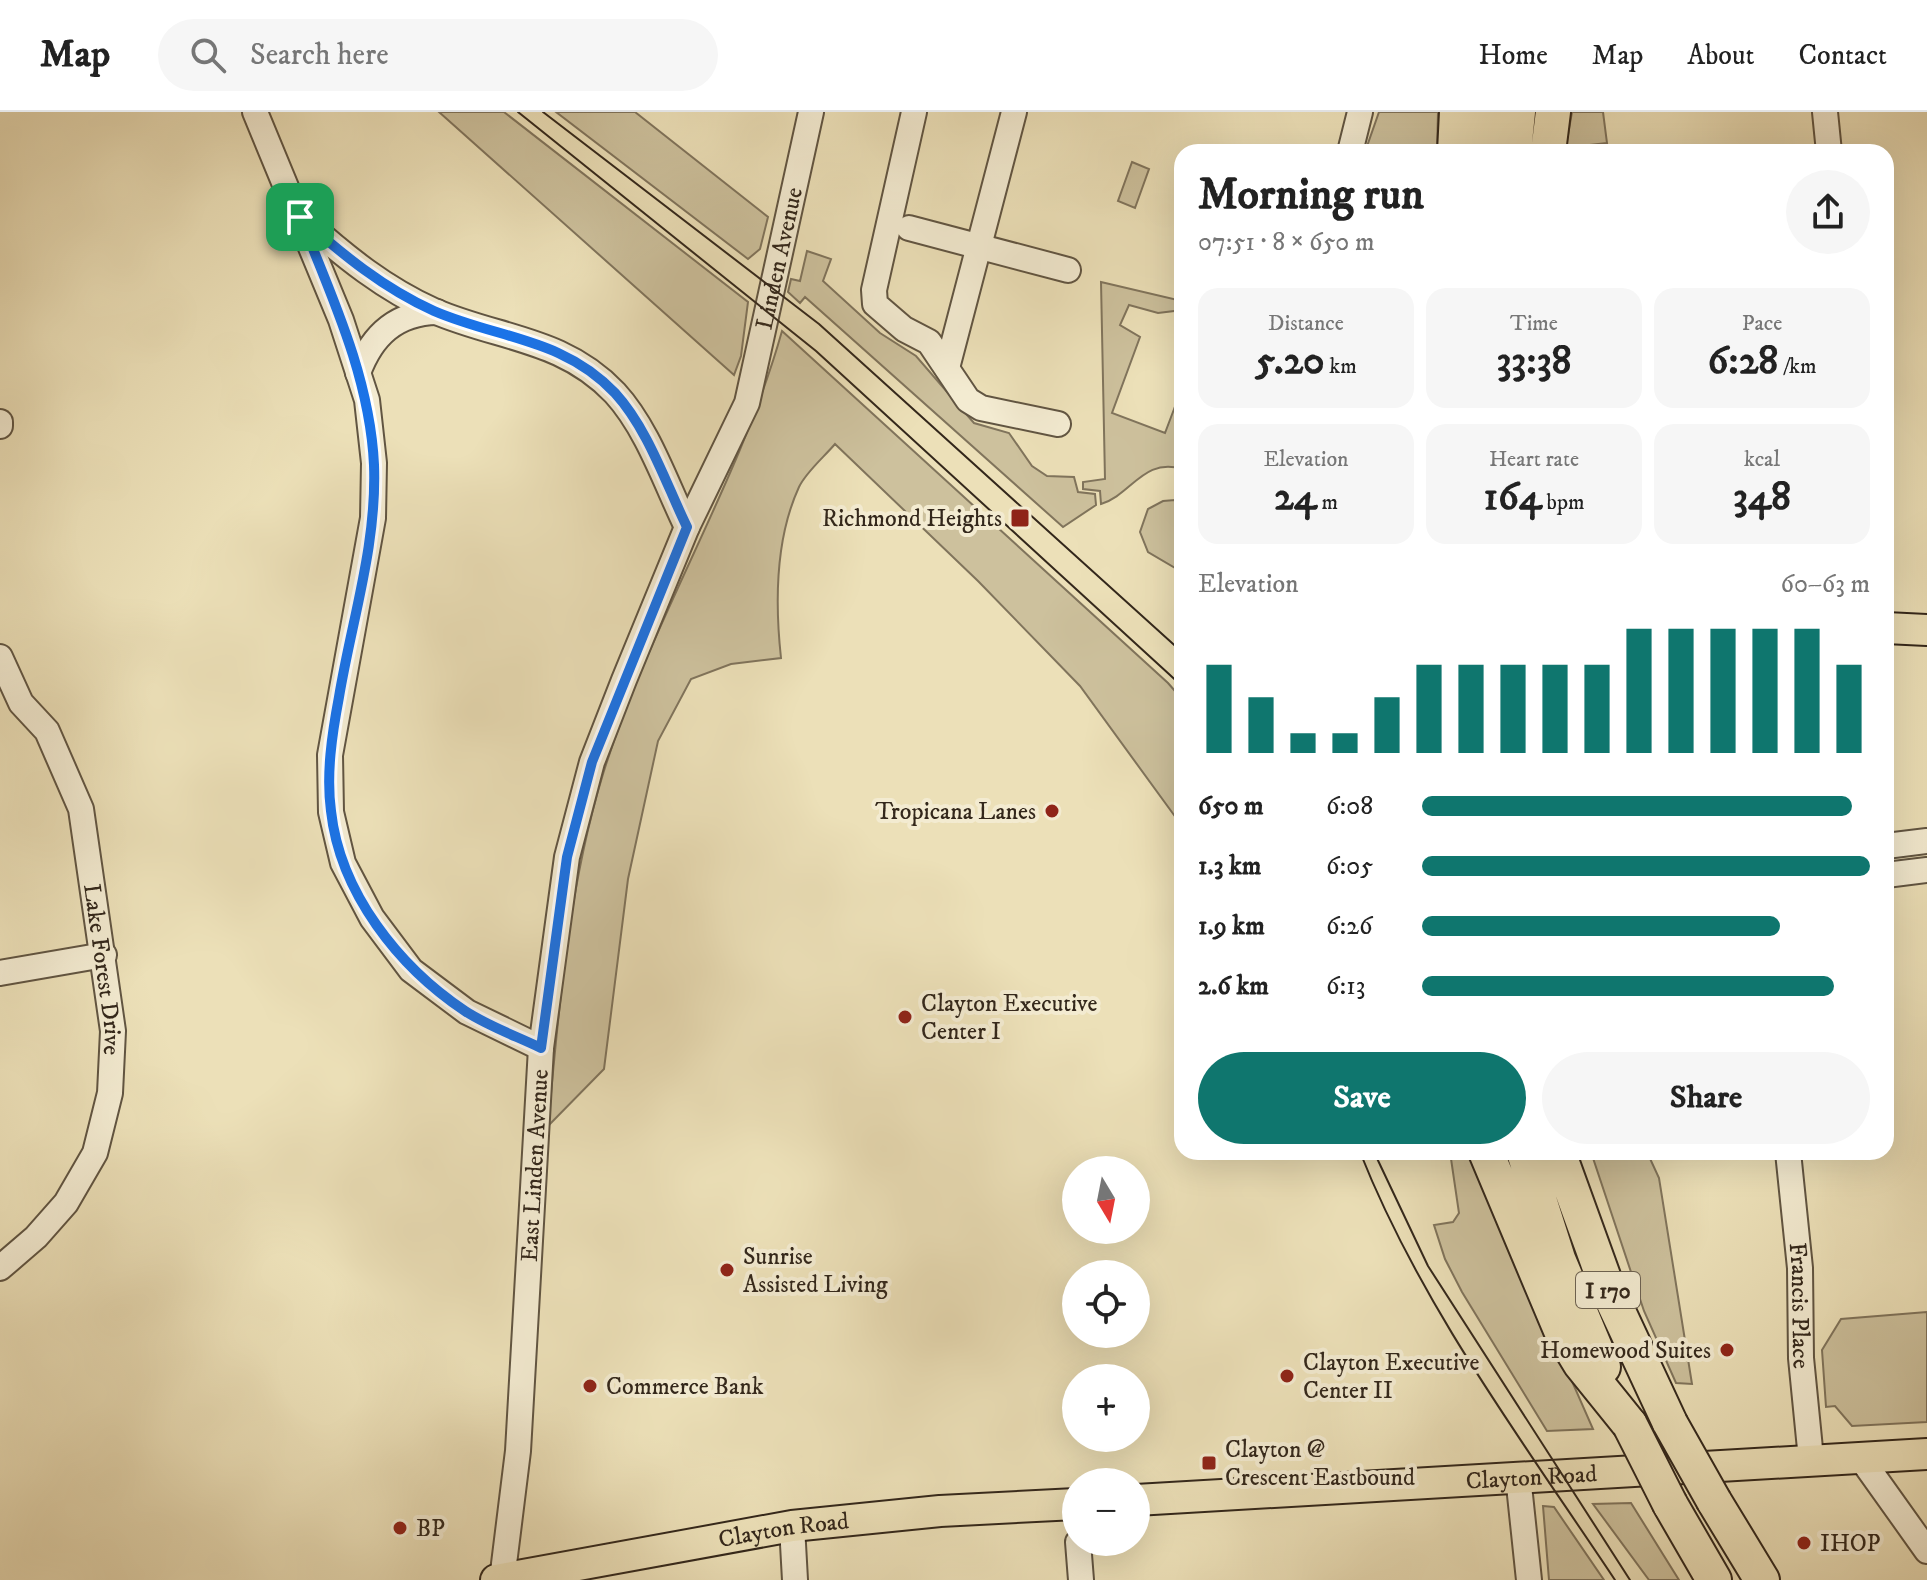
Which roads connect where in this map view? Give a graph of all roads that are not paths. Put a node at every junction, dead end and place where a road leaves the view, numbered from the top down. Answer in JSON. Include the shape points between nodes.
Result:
{"nodes":[{"id":1,"x":255,"y":112,"type":"edge"},
{"id":2,"x":811,"y":112,"type":"edge"},
{"id":3,"x":914,"y":112,"type":"edge"},
{"id":4,"x":1014,"y":112,"type":"edge"},
{"id":5,"x":1360,"y":112,"type":"edge"},
{"id":6,"x":1457,"y":112,"type":"edge"},
{"id":7,"x":1487,"y":112,"type":"edge"},
{"id":8,"x":1518,"y":112,"type":"edge"},
{"id":9,"x":1553,"y":112,"type":"edge"},
{"id":10,"x":1825,"y":112,"type":"edge"},
{"id":11,"x":1352,"y":144,"type":"edge"},
{"id":12,"x":1455,"y":144,"type":"edge"},
{"id":13,"x":1485,"y":144,"type":"edge"},
{"id":14,"x":1515,"y":144,"type":"edge"},
{"id":15,"x":1549,"y":144,"type":"edge"},
{"id":16,"x":1828,"y":144,"type":"edge"},
{"id":17,"x":300,"y":217,"type":"junction"},
{"id":18,"x":909,"y":228,"type":"dead end"},
{"id":19,"x":979,"y":247,"type":"junction"},
{"id":20,"x":1068,"y":270,"type":"dead end"},
{"id":21,"x":437,"y":312,"type":"junction"},
{"id":22,"x":947,"y":368,"type":"junction"},
{"id":23,"x":358,"y":373,"type":"junction"},
{"id":24,"x":747,"y":403,"type":"joint"},
{"id":25,"x":1058,"y":424,"type":"dead end"},
{"id":26,"x":687,"y":527,"type":"junction"},
{"id":27,"x":0,"y":657,"type":"edge"},
{"id":28,"x":0,"y":689,"type":"edge"},
{"id":29,"x":21,"y":703,"type":"junction"},
{"id":30,"x":1927,"y":841,"type":"edge"},
{"id":31,"x":1894,"y":845,"type":"edge"},
{"id":32,"x":1927,"y":870,"type":"edge"},
{"id":33,"x":1894,"y":874,"type":"edge"},
{"id":34,"x":104,"y":955,"type":"junction"},
{"id":35,"x":0,"y":973,"type":"edge"},
{"id":36,"x":541,"y":1048,"type":"junction"},
{"id":37,"x":1489,"y":1160,"type":"edge"},
{"id":38,"x":1527,"y":1160,"type":"edge"},
{"id":39,"x":1561,"y":1160,"type":"edge"},
{"id":40,"x":1789,"y":1160,"type":"edge"},
{"id":41,"x":0,"y":1268,"type":"edge"},
{"id":42,"x":1630,"y":1425,"type":"junction"},
{"id":43,"x":1927,"y":1454,"type":"edge"},
{"id":44,"x":1860,"y":1457,"type":"junction"},
{"id":45,"x":1811,"y":1459,"type":"junction"},
{"id":46,"x":1518,"y":1476,"type":"junction"},
{"id":47,"x":1150,"y":1499,"type":"edge"},
{"id":48,"x":1062,"y":1506,"type":"edge"},
{"id":49,"x":792,"y":1526,"type":"junction"},
{"id":50,"x":1927,"y":1551,"type":"edge"},
{"id":51,"x":1079,"y":1556,"type":"edge"},
{"id":52,"x":565,"y":1573,"type":"edge"},
{"id":53,"x":500,"y":1580,"type":"edge"},
{"id":54,"x":795,"y":1580,"type":"edge"},
{"id":55,"x":1081,"y":1580,"type":"edge"},
{"id":56,"x":1529,"y":1580,"type":"edge"},
{"id":57,"x":1714,"y":1580,"type":"edge"},
{"id":58,"x":1762,"y":1580,"type":"edge"}],
"edges":[{"from":1,"to":17,"type":"street"},
{"from":2,"to":24,"type":"street","name":"Linden Avenue"},
{"from":3,"to":22,"type":"street","via":[[875,304],[929,342]]},
{"from":4,"to":19,"type":"street"},
{"from":5,"to":11,"type":"street"},
{"from":6,"to":12,"type":"highway"},
{"from":7,"to":13,"type":"highway"},
{"from":8,"to":14,"type":"highway"},
{"from":9,"to":15,"type":"highway"},
{"from":10,"to":16,"type":"street"},
{"from":17,"to":21,"type":"street","via":[[394,292]]},
{"from":17,"to":23,"type":"street"},
{"from":18,"to":19,"type":"street"},
{"from":19,"to":20,"type":"street"},
{"from":19,"to":22,"type":"street"},
{"from":21,"to":23,"type":"street","via":[[394,321],[374,341]]},
{"from":21,"to":26,"type":"street","via":[[537,341],[582,365],[615,394],[638,426]]},
{"from":22,"to":25,"type":"street","via":[[968,400],[981,408]]},
{"from":23,"to":36,"type":"street","via":[[371,438],[373,518],[330,755],[331,812],[343,863],[372,918],[411,970],[467,1012]]},
{"from":24,"to":26,"type":"street","name":"East Linden Avenue"},
{"from":26,"to":36,"type":"street","name":"East Linden Avenue","via":[[592,762],[567,857]]},
{"from":27,"to":29,"type":"street","name":"Lake Forest Drive"},
{"from":28,"to":29,"type":"street"},
{"from":29,"to":34,"type":"street","name":"Lake Forest Drive","via":[[47,731],[81,809]]},
{"from":30,"to":31,"type":"street"},
{"from":32,"to":33,"type":"street"},
{"from":34,"to":35,"type":"street"},
{"from":34,"to":41,"type":"street","name":"Lake Forest Drive","via":[[113,1031],[110,1093],[95,1153],[66,1203]]},
{"from":36,"to":53,"type":"street","name":"East Linden Avenue","via":[[518,1451]]},
{"from":37,"to":42,"type":"highway","via":[[1563,1335]]},
{"from":38,"to":42,"type":"highway","number":"I 170","via":[[1558,1259]]},
{"from":39,"to":58,"type":"highway","number":"I 170","bridge":true,"via":[[1608,1290],[1670,1423]]},
{"from":40,"to":45,"type":"street","name":"Francis Place"},
{"from":42,"to":57,"type":"highway","number":"I 170","bridge":true},
{"from":43,"to":44,"type":"main road","name":"Clayton Road"},
{"from":44,"to":45,"type":"main road","name":"Clayton Road"},
{"from":44,"to":50,"type":"street"},
{"from":45,"to":46,"type":"main road","name":"Clayton Road"},
{"from":46,"to":47,"type":"main road","name":"Clayton Road"},
{"from":46,"to":56,"type":"street"},
{"from":48,"to":49,"type":"main road","name":"Clayton Road"},
{"from":49,"to":52,"type":"main road","name":"Clayton Road"},
{"from":49,"to":54,"type":"street"},
{"from":51,"to":55,"type":"street"},
{"from":52,"to":53,"type":"main road","name":"Clayton Road"}]}
